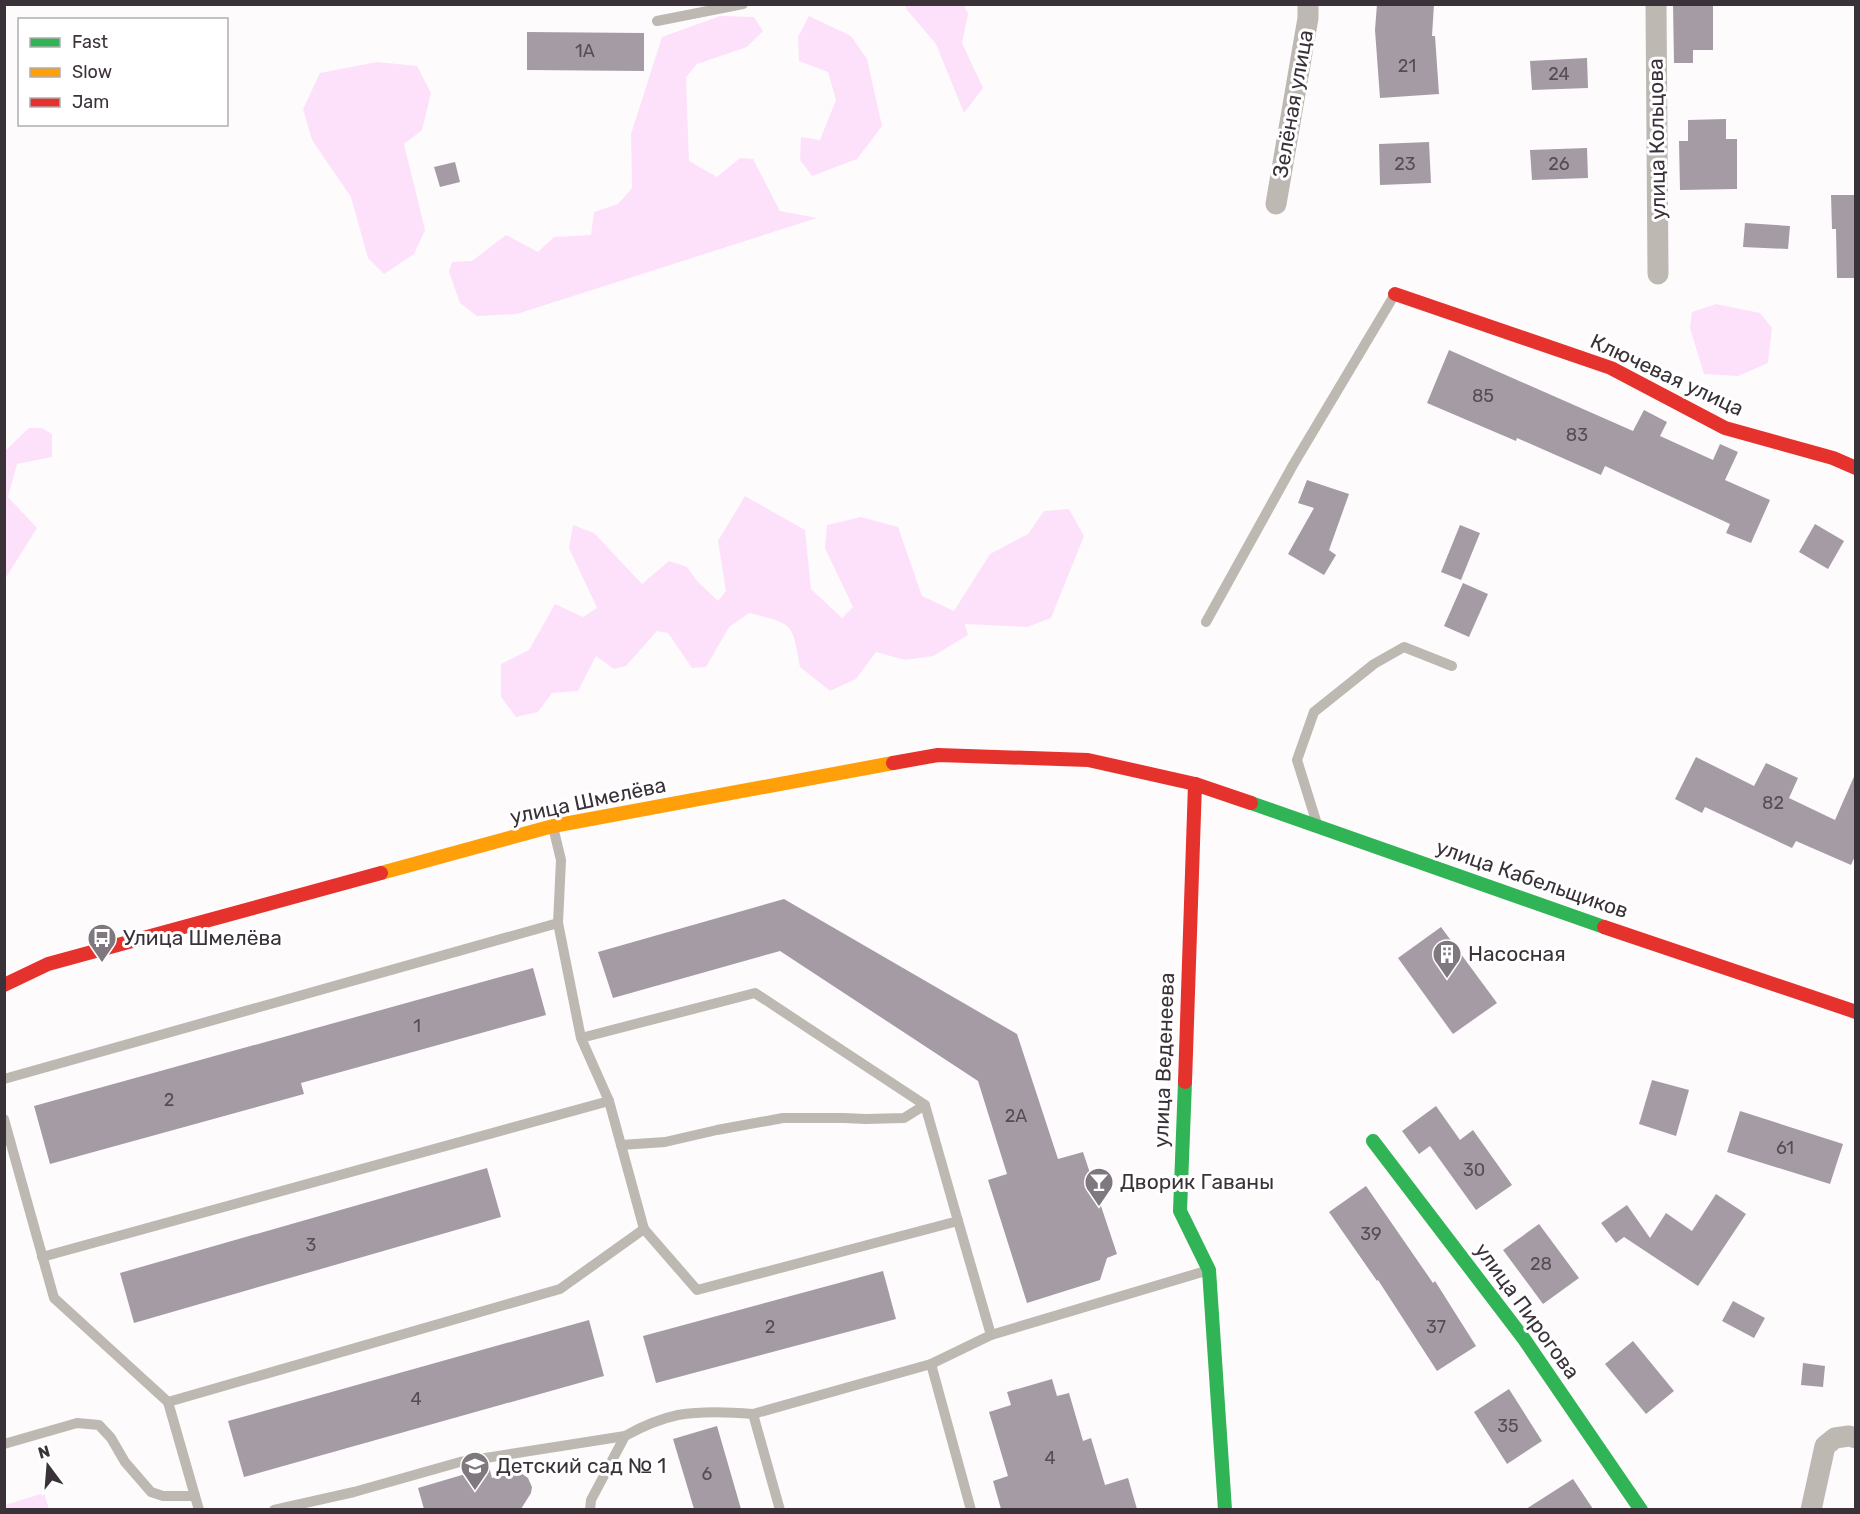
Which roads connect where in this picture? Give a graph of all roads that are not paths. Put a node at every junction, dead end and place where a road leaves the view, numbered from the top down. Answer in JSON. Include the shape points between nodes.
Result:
{"nodes":[{"id":1,"x":744,"y":4,"type":"edge"},
{"id":2,"x":1308,"y":4,"type":"edge"},
{"id":3,"x":1656,"y":4,"type":"edge"},
{"id":4,"x":657,"y":21,"type":"dead end"},
{"id":5,"x":1276,"y":204,"type":"dead end"},
{"id":6,"x":1658,"y":274,"type":"dead end"},
{"id":7,"x":1395,"y":294,"type":"joint"},
{"id":8,"x":1856,"y":468,"type":"edge"},
{"id":9,"x":1206,"y":622,"type":"dead end"},
{"id":10,"x":1452,"y":666,"type":"dead end"},
{"id":11,"x":1195,"y":784,"type":"junction"},
{"id":12,"x":553,"y":826,"type":"junction"},
{"id":13,"x":1318,"y":827,"type":"junction"},
{"id":14,"x":558,"y":923,"type":"junction"},
{"id":15,"x":4,"y":985,"type":"edge"},
{"id":16,"x":1856,"y":1011,"type":"edge"},
{"id":17,"x":581,"y":1038,"type":"junction"},
{"id":18,"x":4,"y":1079,"type":"edge"},
{"id":19,"x":609,"y":1101,"type":"junction"},
{"id":20,"x":925,"y":1105,"type":"junction"},
{"id":21,"x":4,"y":1119,"type":"edge"},
{"id":22,"x":1373,"y":1141,"type":"dead end"},
{"id":23,"x":621,"y":1145,"type":"junction"},
{"id":24,"x":958,"y":1221,"type":"junction"},
{"id":25,"x":644,"y":1229,"type":"junction"},
{"id":26,"x":42,"y":1257,"type":"junction"},
{"id":27,"x":1209,"y":1270,"type":"junction"},
{"id":28,"x":991,"y":1335,"type":"junction"},
{"id":29,"x":931,"y":1364,"type":"junction"},
{"id":30,"x":168,"y":1402,"type":"junction"},
{"id":31,"x":753,"y":1414,"type":"junction"},
{"id":32,"x":625,"y":1436,"type":"junction"},
{"id":33,"x":1852,"y":1437,"type":"edge"},
{"id":34,"x":4,"y":1444,"type":"edge"},
{"id":35,"x":195,"y":1496,"type":"junction"},
{"id":36,"x":199,"y":1509,"type":"edge"},
{"id":37,"x":274,"y":1509,"type":"edge"},
{"id":38,"x":590,"y":1509,"type":"edge"},
{"id":39,"x":780,"y":1509,"type":"edge"},
{"id":40,"x":971,"y":1509,"type":"edge"},
{"id":41,"x":1226,"y":1509,"type":"edge"},
{"id":42,"x":1641,"y":1509,"type":"edge"},
{"id":43,"x":1811,"y":1509,"type":"edge"}],
"edges":[{"from":1,"to":4,"type":"lane"},
{"from":2,"to":5,"type":"street","name":"Зелёная улица"},
{"from":3,"to":6,"type":"street","name":"улица Кольцова"},
{"from":7,"to":8,"type":"main road","name":"Ключевая улица","via":[[1611,368],[1725,429],[1833,458]]},
{"from":7,"to":9,"type":"lane","via":[[1293,465]]},
{"from":10,"to":13,"type":"lane","via":[[1404,647],[1374,664],[1314,712],[1297,760]]},
{"from":11,"to":12,"type":"main road","name":"улица Шмелёва","via":[[1088,760],[938,755]]},
{"from":11,"to":13,"type":"main road","name":"улица Кабельщиков"},
{"from":11,"to":27,"type":"main road","name":"улица Веденеева","via":[[1180,1211]]},
{"from":12,"to":14,"type":"lane","via":[[561,860]]},
{"from":12,"to":15,"type":"main road","name":"улица Шмелёва","via":[[48,964]]},
{"from":13,"to":16,"type":"main road","name":"улица Кабельщиков"},
{"from":14,"to":17,"type":"lane"},
{"from":14,"to":18,"type":"lane"},
{"from":17,"to":19,"type":"lane"},
{"from":17,"to":20,"type":"lane","via":[[755,993]]},
{"from":19,"to":23,"type":"lane"},
{"from":19,"to":26,"type":"lane"},
{"from":20,"to":23,"type":"lane","via":[[904,1118],[783,1118],[665,1142]]},
{"from":20,"to":24,"type":"lane"},
{"from":21,"to":26,"type":"lane"},
{"from":22,"to":42,"type":"main road","name":"улица Пирогова","via":[[1524,1339]]},
{"from":23,"to":25,"type":"lane"},
{"from":24,"to":25,"type":"lane","via":[[697,1290]]},
{"from":24,"to":28,"type":"lane"},
{"from":25,"to":30,"type":"lane","via":[[560,1289]]},
{"from":26,"to":30,"type":"lane","via":[[54,1298]]},
{"from":27,"to":28,"type":"lane"},
{"from":27,"to":41,"type":"main road","name":"улица Веденеева"},
{"from":28,"to":29,"type":"lane"},
{"from":29,"to":31,"type":"lane"},
{"from":29,"to":40,"type":"lane"},
{"from":30,"to":35,"type":"lane"},
{"from":31,"to":32,"type":"lane","via":[[677,1415]]},
{"from":31,"to":39,"type":"lane"},
{"from":32,"to":37,"type":"lane","via":[[460,1462],[354,1492]]},
{"from":32,"to":38,"type":"lane"},
{"from":33,"to":43,"type":"street","via":[[1835,1438],[1825,1446]]},
{"from":34,"to":35,"type":"lane","via":[[77,1423],[99,1425],[151,1492]]},
{"from":35,"to":36,"type":"lane"}]}
